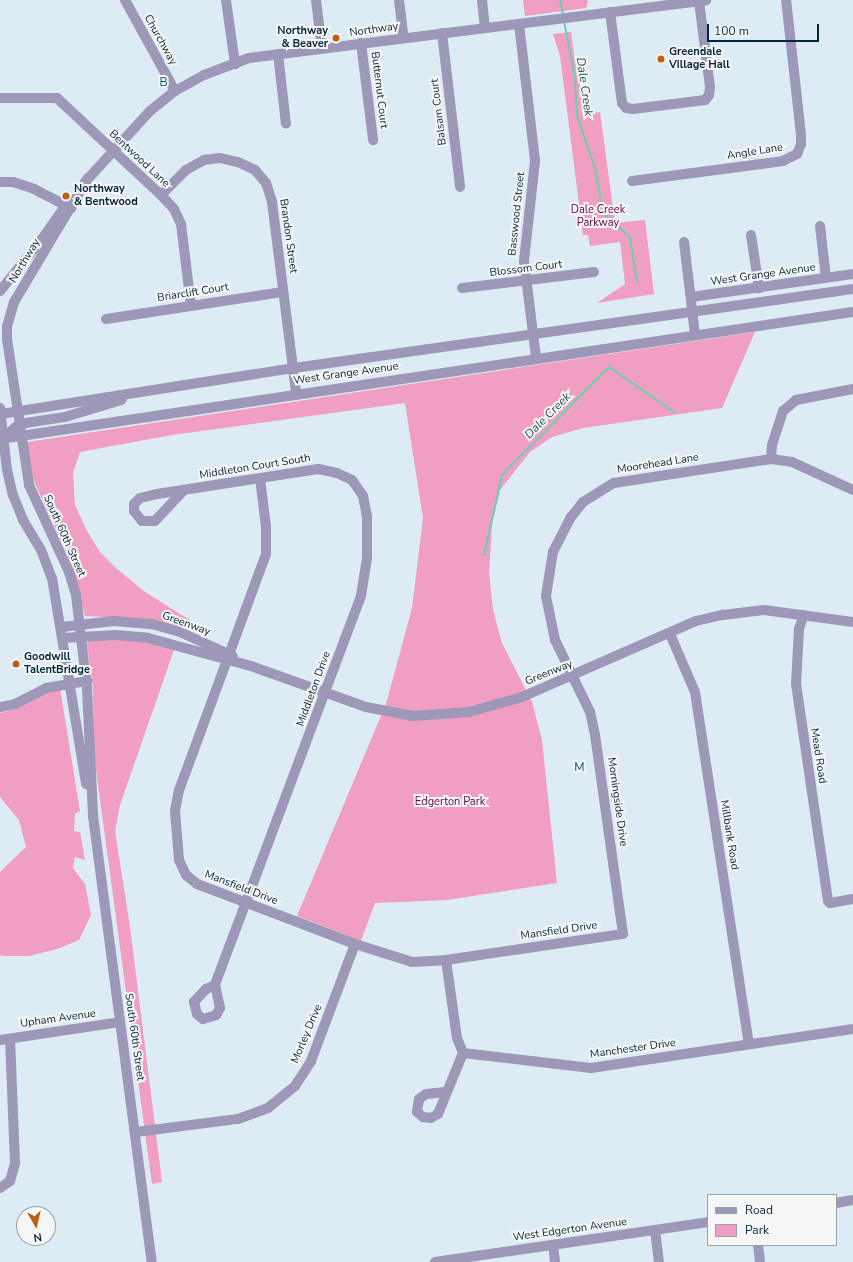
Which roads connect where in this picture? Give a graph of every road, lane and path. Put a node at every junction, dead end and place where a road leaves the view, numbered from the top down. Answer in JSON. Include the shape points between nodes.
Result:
{"nodes":[{"id":1,"x":125,"y":0,"type":"edge"},
{"id":2,"x":226,"y":0,"type":"edge"},
{"id":3,"x":316,"y":0,"type":"edge"},
{"id":4,"x":399,"y":0,"type":"edge"},
{"id":5,"x":482,"y":0,"type":"edge"},
{"id":6,"x":702,"y":0,"type":"edge"},
{"id":7,"x":786,"y":0,"type":"edge"},
{"id":8,"x":656,"y":3,"type":"edge"},
{"id":9,"x":610,"y":12,"type":"junction"},
{"id":10,"x":519,"y":24,"type":"junction"},
{"id":11,"x":485,"y":28,"type":"junction"},
{"id":12,"x":442,"y":33,"type":"junction"},
{"id":13,"x":404,"y":38,"type":"junction"},
{"id":14,"x":361,"y":43,"type":"junction"},
{"id":15,"x":322,"y":49,"type":"junction"},
{"id":16,"x":278,"y":54,"type":"junction"},
{"id":17,"x":235,"y":64,"type":"junction"},
{"id":18,"x":175,"y":91,"type":"junction"},
{"id":19,"x":0,"y":98,"type":"edge"},
{"id":20,"x":286,"y":124,"type":"dead end"},
{"id":21,"x":374,"y":140,"type":"dead end"},
{"id":22,"x":112,"y":150,"type":"junction"},
{"id":23,"x":632,"y":181,"type":"dead end"},
{"id":24,"x":0,"y":182,"type":"edge"},
{"id":25,"x":460,"y":187,"type":"dead end"},
{"id":26,"x":161,"y":195,"type":"junction"},
{"id":27,"x":68,"y":206,"type":"junction"},
{"id":28,"x":820,"y":226,"type":"dead end"},
{"id":29,"x":751,"y":235,"type":"dead end"},
{"id":30,"x":684,"y":242,"type":"dead end"},
{"id":31,"x":594,"y":272,"type":"dead end"},
{"id":32,"x":853,"y":274,"type":"edge"},
{"id":33,"x":826,"y":278,"type":"junction"},
{"id":34,"x":526,"y":281,"type":"junction"},
{"id":35,"x":462,"y":288,"type":"dead end"},
{"id":36,"x":759,"y":288,"type":"junction"},
{"id":37,"x":853,"y":289,"type":"edge"},
{"id":38,"x":0,"y":291,"type":"edge"},
{"id":39,"x":283,"y":292,"type":"junction"},
{"id":40,"x":691,"y":297,"type":"junction"},
{"id":41,"x":191,"y":305,"type":"junction"},
{"id":42,"x":690,"y":311,"type":"junction"},
{"id":43,"x":853,"y":312,"type":"edge"},
{"id":44,"x":106,"y":319,"type":"dead end"},
{"id":45,"x":532,"y":334,"type":"junction"},
{"id":46,"x":695,"y":334,"type":"junction"},
{"id":47,"x":536,"y":358,"type":"junction"},
{"id":48,"x":294,"y":368,"type":"junction"},
{"id":49,"x":156,"y":390,"type":"junction"},
{"id":50,"x":853,"y":390,"type":"edge"},
{"id":51,"x":296,"y":393,"type":"junction"},
{"id":52,"x":17,"y":411,"type":"junction"},
{"id":53,"x":0,"y":412,"type":"edge"},
{"id":54,"x":19,"y":424,"type":"junction"},
{"id":55,"x":1,"y":427,"type":"edge"},
{"id":56,"x":20,"y":436,"type":"junction"},
{"id":57,"x":1,"y":438,"type":"edge"},
{"id":58,"x":771,"y":459,"type":"junction"},
{"id":59,"x":260,"y":478,"type":"junction"},
{"id":60,"x":352,"y":480,"type":"joint"},
{"id":61,"x":184,"y":490,"type":"junction"},
{"id":62,"x":853,"y":490,"type":"edge"},
{"id":63,"x":804,"y":615,"type":"junction"},
{"id":64,"x":853,"y":622,"type":"edge"},
{"id":65,"x":80,"y":624,"type":"junction"},
{"id":66,"x":62,"y":628,"type":"junction"},
{"id":67,"x":670,"y":634,"type":"junction"},
{"id":68,"x":81,"y":636,"type":"junction"},
{"id":69,"x":63,"y":638,"type":"junction"},
{"id":70,"x":230,"y":657,"type":"junction"},
{"id":71,"x":573,"y":677,"type":"junction"},
{"id":72,"x":87,"y":681,"type":"junction"},
{"id":73,"x":69,"y":683,"type":"junction"},
{"id":74,"x":325,"y":693,"type":"junction"},
{"id":75,"x":0,"y":707,"type":"edge"},
{"id":76,"x":93,"y":816,"type":"junction"},
{"id":77,"x":853,"y":899,"type":"edge"},
{"id":78,"x":247,"y":903,"type":"junction"},
{"id":79,"x":623,"y":934,"type":"joint"},
{"id":80,"x":355,"y":944,"type":"junction"},
{"id":81,"x":446,"y":960,"type":"junction"},
{"id":82,"x":215,"y":985,"type":"dead end"},
{"id":83,"x":120,"y":1022,"type":"junction"},
{"id":84,"x":853,"y":1029,"type":"edge"},
{"id":85,"x":5,"y":1039,"type":"edge"},
{"id":86,"x":749,"y":1044,"type":"junction"},
{"id":87,"x":464,"y":1054,"type":"junction"},
{"id":88,"x":445,"y":1092,"type":"dead end"},
{"id":89,"x":136,"y":1132,"type":"junction"},
{"id":90,"x":0,"y":1188,"type":"edge"},
{"id":91,"x":853,"y":1200,"type":"edge"},
{"id":92,"x":837,"y":1203,"type":"edge"},
{"id":93,"x":707,"y":1222,"type":"edge"},
{"id":94,"x":655,"y":1230,"type":"junction"},
{"id":95,"x":553,"y":1245,"type":"junction"},
{"id":96,"x":758,"y":1246,"type":"edge"},
{"id":97,"x":152,"y":1262,"type":"edge"},
{"id":98,"x":436,"y":1262,"type":"edge"},
{"id":99,"x":555,"y":1262,"type":"edge"},
{"id":100,"x":659,"y":1262,"type":"edge"},
{"id":101,"x":760,"y":1262,"type":"edge"}],
"edges":[{"from":1,"to":18,"type":"street","name":"Churchway"},
{"from":2,"to":17,"type":"street"},
{"from":3,"to":15,"type":"street"},
{"from":4,"to":13,"type":"street"},
{"from":5,"to":11,"type":"street"},
{"from":6,"to":8,"type":"street","name":"Northway"},
{"from":6,"to":9,"type":"street","via":[[710,87],[708,95],[704,100],[661,106],[633,109],[626,108],[622,103]]},
{"from":7,"to":23,"type":"street","name":"Angle Lane","via":[[802,135],[802,144],[797,154],[784,162]]},
{"from":8,"to":9,"type":"street","name":"Northway"},
{"from":9,"to":10,"type":"street","name":"Northway"},
{"from":10,"to":11,"type":"street","name":"Northway"},
{"from":10,"to":34,"type":"street","name":"Basswood Street","via":[[535,160],[534,183],[524,238]]},
{"from":11,"to":12,"type":"street","name":"Northway"},
{"from":12,"to":13,"type":"street","name":"Northway"},
{"from":12,"to":25,"type":"street","name":"Balsam Court"},
{"from":13,"to":14,"type":"street","name":"Northway"},
{"from":14,"to":15,"type":"street","name":"Northway"},
{"from":14,"to":21,"type":"street","name":"Butternut Court"},
{"from":15,"to":16,"type":"street","name":"Northway"},
{"from":16,"to":17,"type":"street","name":"Northway"},
{"from":16,"to":20,"type":"street"},
{"from":17,"to":18,"type":"street","name":"Northway","via":[[204,75]]},
{"from":18,"to":22,"type":"street","name":"Northway","via":[[150,111]]},
{"from":19,"to":22,"type":"street","name":"Bentwood Lane","via":[[56,98]]},
{"from":22,"to":26,"type":"street","name":"Bentwood Lane"},
{"from":22,"to":27,"type":"street","name":"Northway"},
{"from":24,"to":27,"type":"street","via":[[12,182],[34,189]]},
{"from":26,"to":39,"type":"street","name":"Brandon Street","via":[[186,170],[204,160],[220,158],[238,162],[255,170],[266,183],[272,202]]},
{"from":26,"to":41,"type":"street","name":"Bentwood Lane","via":[[174,209],[181,224]]},
{"from":27,"to":38,"type":"street","name":"Northway"},
{"from":27,"to":52,"type":"street","name":"Northway","via":[[9,314],[7,339]]},
{"from":28,"to":33,"type":"street"},
{"from":29,"to":36,"type":"street"},
{"from":30,"to":40,"type":"street"},
{"from":31,"to":34,"type":"street","name":"Blossom Court"},
{"from":32,"to":33,"type":"street","name":"West Grange Avenue"},
{"from":33,"to":36,"type":"street","name":"West Grange Avenue"},
{"from":34,"to":35,"type":"street","name":"Blossom Court"},
{"from":34,"to":45,"type":"street","name":"Basswood Street"},
{"from":36,"to":40,"type":"street","name":"West Grange Avenue"},
{"from":37,"to":42,"type":"street","name":"West Grange Avenue"},
{"from":39,"to":41,"type":"street","name":"Briarclift Court"},
{"from":39,"to":48,"type":"street","name":"Brandon Street"},
{"from":40,"to":42,"type":"street"},
{"from":41,"to":44,"type":"street","name":"Briarclift Court"},
{"from":42,"to":45,"type":"street","name":"West Grange Avenue"},
{"from":42,"to":46,"type":"street"},
{"from":43,"to":46,"type":"street","name":"West Grange Avenue"},
{"from":45,"to":47,"type":"street","name":"Basswood Street"},
{"from":45,"to":48,"type":"street","name":"West Grange Avenue"},
{"from":46,"to":47,"type":"street","name":"West Grange Avenue"},
{"from":47,"to":51,"type":"street","name":"West Grange Avenue"},
{"from":48,"to":49,"type":"street","name":"West Grange Avenue"},
{"from":48,"to":51,"type":"street","name":"Brandon Street"},
{"from":49,"to":52,"type":"street","name":"West Grange Avenue"},
{"from":49,"to":54,"type":"street","via":[[65,417]]},
{"from":50,"to":58,"type":"street","via":[[809,396],[792,404],[784,411],[772,445]]},
{"from":51,"to":56,"type":"street","name":"West Grange Avenue"},
{"from":52,"to":53,"type":"street","name":"West Grange Avenue"},
{"from":52,"to":54,"type":"street","name":"South 60th Street"},
{"from":52,"to":55,"type":"street"},
{"from":53,"to":55,"type":"street","name":"South 60th Street"},
{"from":54,"to":56,"type":"street","name":"South 60th Street"},
{"from":54,"to":57,"type":"street"},
{"from":55,"to":57,"type":"street","name":"South 60th Street"},
{"from":56,"to":57,"type":"street","name":"West Grange Avenue"},
{"from":56,"to":65,"type":"street","name":"South 60th Street","via":[[29,485],[69,572],[76,595]]},
{"from":57,"to":66,"type":"street","name":"South 60th Street","via":[[13,495],[47,564]]},
{"from":58,"to":62,"type":"street","name":"Moorehead Lane","via":[[792,462]]},
{"from":58,"to":71,"type":"street","name":"Moorehead Lane","via":[[614,483],[583,502],[571,517],[552,552],[546,596],[555,640]]},
{"from":59,"to":60,"type":"street","name":"Middleton Court South","via":[[318,469],[337,473]]},
{"from":59,"to":61,"type":"street","name":"Middleton Court South"},
{"from":59,"to":70,"type":"street","name":"Mansfield Drive","via":[[266,527],[266,554]]},
{"from":60,"to":74,"type":"street","name":"Middleton Drive","via":[[363,496],[367,516],[367,558],[361,596]]},
{"from":61,"to":61,"type":"street","name":"Middleton Court South","via":[[140,498],[134,504],[134,511],[142,521],[155,521]]},
{"from":63,"to":64,"type":"street","name":"Greenway"},
{"from":63,"to":67,"type":"street","name":"Greenway","via":[[764,610],[723,615],[696,621]]},
{"from":63,"to":77,"type":"street","name":"Mead Road","via":[[799,629],[796,684],[828,901],[830,903]]},
{"from":65,"to":66,"type":"street","name":"Greenway"},
{"from":65,"to":68,"type":"street","name":"South 60th Street"},
{"from":65,"to":70,"type":"street","name":"Greenway","via":[[114,621],[152,624],[180,632]]},
{"from":66,"to":69,"type":"street","name":"South 60th Street"},
{"from":67,"to":71,"type":"street","name":"Greenway"},
{"from":67,"to":86,"type":"street","name":"Millbank Road","via":[[694,692]]},
{"from":68,"to":69,"type":"street","name":"Greenway"},
{"from":68,"to":70,"type":"street","name":"Greenway","via":[[133,635]]},
{"from":68,"to":72,"type":"street","name":"South 60th Street"},
{"from":69,"to":73,"type":"street","name":"South 60th Street"},
{"from":70,"to":74,"type":"street","name":"Greenway"},
{"from":70,"to":78,"type":"street","name":"Mansfield Drive","via":[[179,790],[175,811],[179,860],[186,875],[197,884]]},
{"from":71,"to":74,"type":"street","name":"Greenway","via":[[522,697],[469,712],[413,716],[366,707]]},
{"from":71,"to":79,"type":"street","name":"Morningside Drive","via":[[590,712],[595,735]]},
{"from":72,"to":73,"type":"street"},
{"from":72,"to":76,"type":"street","name":"South 60th Street"},
{"from":73,"to":75,"type":"street","via":[[46,688],[15,704]]},
{"from":73,"to":76,"type":"street","name":"South 60th Street"},
{"from":74,"to":78,"type":"street","name":"Middleton Drive"},
{"from":76,"to":83,"type":"street","name":"South 60th Street"},
{"from":78,"to":80,"type":"street","name":"Mansfield Drive"},
{"from":78,"to":82,"type":"street","name":"Middleton Drive"},
{"from":79,"to":81,"type":"street","name":"Mansfield Drive"},
{"from":80,"to":81,"type":"street","name":"Mansfield Drive","via":[[412,962]]},
{"from":80,"to":89,"type":"street","name":"Morley Drive","via":[[311,1061],[295,1086],[268,1108],[238,1119]]},
{"from":81,"to":87,"type":"street","via":[[457,1038]]},
{"from":83,"to":85,"type":"street","name":"Upham Avenue"},
{"from":83,"to":89,"type":"street","name":"South 60th Street"},
{"from":84,"to":86,"type":"street","name":"Manchester Drive"},
{"from":85,"to":90,"type":"street","via":[[15,1162],[10,1181]]},
{"from":86,"to":87,"type":"street","name":"Manchester Drive","via":[[591,1068]]},
{"from":87,"to":88,"type":"street","via":[[457,1074]]},
{"from":89,"to":97,"type":"street","name":"South 60th Street"},
{"from":91,"to":92,"type":"street"},
{"from":93,"to":94,"type":"street","name":"West Edgerton Avenue"},
{"from":94,"to":95,"type":"street","name":"West Edgerton Avenue"},
{"from":94,"to":100,"type":"street"},
{"from":95,"to":98,"type":"street","name":"West Edgerton Avenue"},
{"from":95,"to":99,"type":"street"},
{"from":96,"to":101,"type":"street"}]}
